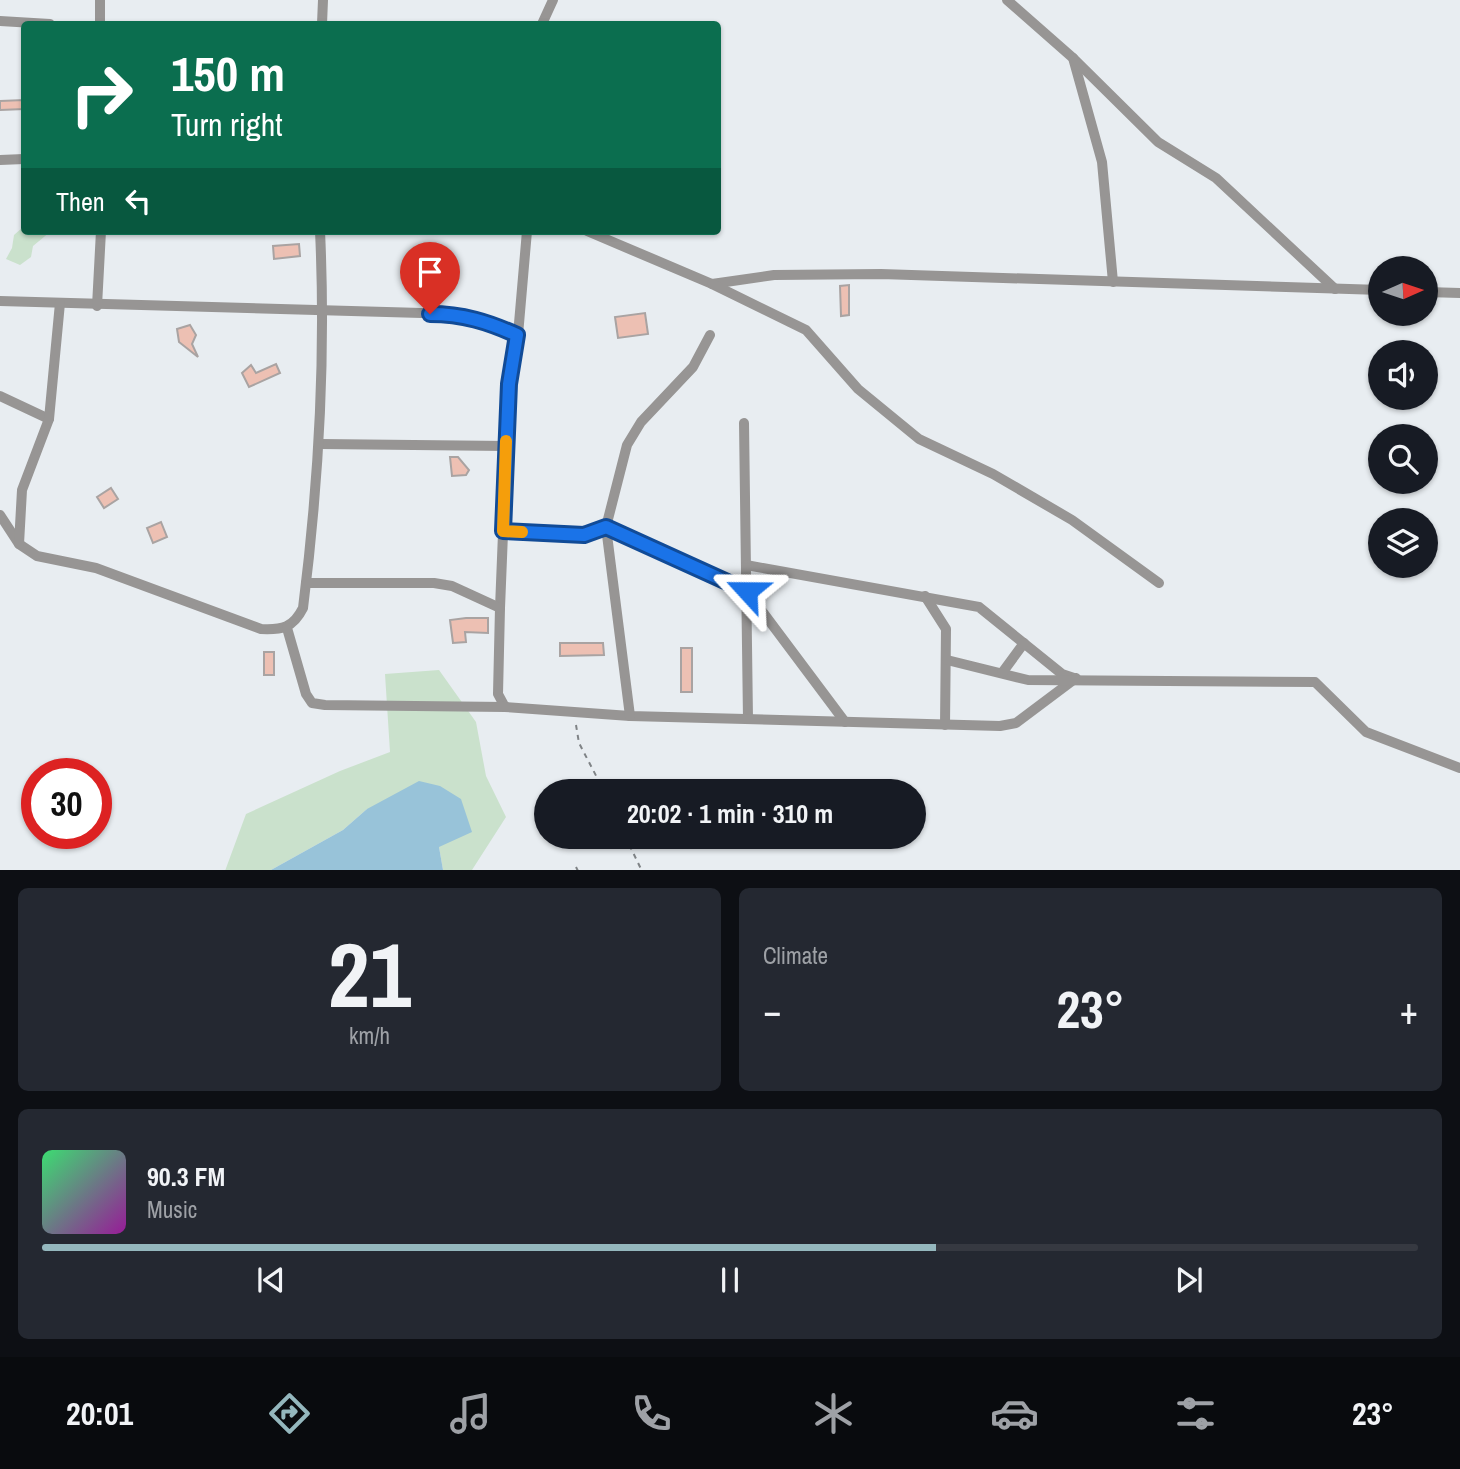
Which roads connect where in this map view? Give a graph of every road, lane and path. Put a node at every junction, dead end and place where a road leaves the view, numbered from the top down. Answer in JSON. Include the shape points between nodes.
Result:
{"nodes":[{"id":1,"x":100,"y":0,"type":"edge"},
{"id":2,"x":323,"y":0,"type":"edge"},
{"id":3,"x":553,"y":0,"type":"edge"},
{"id":4,"x":1007,"y":0,"type":"edge"},
{"id":5,"x":0,"y":20,"type":"edge"},
{"id":6,"x":100,"y":21,"type":"edge"},
{"id":7,"x":322,"y":21,"type":"edge"},
{"id":8,"x":543,"y":21,"type":"edge"},
{"id":9,"x":21,"y":22,"type":"edge"},
{"id":10,"x":1073,"y":58,"type":"junction"},
{"id":11,"x":21,"y":159,"type":"edge"},
{"id":12,"x":0,"y":160,"type":"edge"},
{"id":13,"x":101,"y":235,"type":"edge"},
{"id":14,"x":320,"y":235,"type":"edge"},
{"id":15,"x":527,"y":235,"type":"edge"},
{"id":16,"x":596,"y":235,"type":"edge"},
{"id":17,"x":1114,"y":282,"type":"junction"},
{"id":18,"x":712,"y":284,"type":"junction"},
{"id":19,"x":1335,"y":289,"type":"junction"},
{"id":20,"x":1368,"y":290,"type":"edge"},
{"id":21,"x":1438,"y":292,"type":"edge"},
{"id":22,"x":1460,"y":293,"type":"edge"},
{"id":23,"x":0,"y":301,"type":"edge"},
{"id":24,"x":60,"y":303,"type":"junction"},
{"id":25,"x":97,"y":306,"type":"junction"},
{"id":26,"x":324,"y":312,"type":"junction"},
{"id":27,"x":517,"y":335,"type":"junction"},
{"id":28,"x":709,"y":335,"type":"dead end"},
{"id":29,"x":0,"y":396,"type":"edge"},
{"id":30,"x":49,"y":419,"type":"junction"},
{"id":31,"x":744,"y":423,"type":"dead end"},
{"id":32,"x":321,"y":444,"type":"junction"},
{"id":33,"x":506,"y":446,"type":"junction"},
{"id":34,"x":0,"y":515,"type":"edge"},
{"id":35,"x":606,"y":527,"type":"junction"},
{"id":36,"x":503,"y":531,"type":"junction"},
{"id":37,"x":19,"y":544,"type":"junction"},
{"id":38,"x":746,"y":565,"type":"junction"},
{"id":39,"x":306,"y":583,"type":"junction"},
{"id":40,"x":1159,"y":583,"type":"dead end"},
{"id":41,"x":747,"y":591,"type":"junction"},
{"id":42,"x":925,"y":596,"type":"junction"},
{"id":43,"x":500,"y":608,"type":"junction"},
{"id":44,"x":287,"y":628,"type":"junction"},
{"id":45,"x":1024,"y":643,"type":"junction"},
{"id":46,"x":947,"y":660,"type":"junction"},
{"id":47,"x":1002,"y":673,"type":"junction"},
{"id":48,"x":1076,"y":678,"type":"junction"},
{"id":49,"x":505,"y":707,"type":"junction"},
{"id":50,"x":574,"y":712,"type":"junction"},
{"id":51,"x":630,"y":716,"type":"junction"},
{"id":52,"x":748,"y":719,"type":"junction"},
{"id":53,"x":845,"y":722,"type":"junction"},
{"id":54,"x":945,"y":725,"type":"junction"},
{"id":55,"x":1460,"y":768,"type":"edge"},
{"id":56,"x":598,"y":779,"type":"edge"},
{"id":57,"x":632,"y":849,"type":"edge"},
{"id":58,"x":642,"y":870,"type":"edge"}],
"edges":[{"from":1,"to":6,"type":"street"},
{"from":2,"to":7,"type":"street"},
{"from":3,"to":8,"type":"street"},
{"from":4,"to":10,"type":"street"},
{"from":5,"to":9,"type":"street"},
{"from":10,"to":17,"type":"street","via":[[1102,162]]},
{"from":10,"to":19,"type":"street","via":[[1158,142],[1216,178]]},
{"from":11,"to":12,"type":"street"},
{"from":13,"to":25,"type":"street"},
{"from":14,"to":26,"type":"street"},
{"from":15,"to":27,"type":"street"},
{"from":16,"to":18,"type":"street"},
{"from":17,"to":18,"type":"street","via":[[881,274],[774,275]]},
{"from":17,"to":19,"type":"street"},
{"from":18,"to":40,"type":"street","via":[[806,330],[858,389],[919,439],[993,474],[1072,520]]},
{"from":19,"to":20,"type":"street"},
{"from":21,"to":22,"type":"street"},
{"from":23,"to":24,"type":"street"},
{"from":24,"to":25,"type":"street"},
{"from":24,"to":30,"type":"street"},
{"from":25,"to":26,"type":"street"},
{"from":26,"to":27,"type":"street","via":[[457,314]]},
{"from":26,"to":32,"type":"street"},
{"from":27,"to":33,"type":"street"},
{"from":28,"to":35,"type":"street","via":[[693,368],[641,422],[627,445]]},
{"from":29,"to":30,"type":"street"},
{"from":30,"to":37,"type":"street","via":[[22,490]]},
{"from":31,"to":38,"type":"street"},
{"from":32,"to":33,"type":"street"},
{"from":32,"to":39,"type":"street"},
{"from":33,"to":36,"type":"street"},
{"from":34,"to":37,"type":"street"},
{"from":35,"to":36,"type":"street","via":[[584,535]]},
{"from":35,"to":41,"type":"street"},
{"from":35,"to":51,"type":"street"},
{"from":36,"to":43,"type":"street"},
{"from":37,"to":44,"type":"street","via":[[37,556],[96,568],[261,629]]},
{"from":38,"to":41,"type":"street"},
{"from":38,"to":42,"type":"street"},
{"from":39,"to":43,"type":"street","via":[[434,583],[452,586]]},
{"from":39,"to":44,"type":"street","via":[[303,608]]},
{"from":41,"to":52,"type":"street"},
{"from":41,"to":53,"type":"street"},
{"from":42,"to":45,"type":"street","via":[[979,607]]},
{"from":42,"to":46,"type":"street","via":[[946,629]]},
{"from":43,"to":49,"type":"street","via":[[498,694]]},
{"from":44,"to":49,"type":"street","via":[[312,703]]},
{"from":45,"to":47,"type":"street"},
{"from":45,"to":48,"type":"street","via":[[1062,674]]},
{"from":46,"to":47,"type":"street"},
{"from":46,"to":54,"type":"street"},
{"from":47,"to":48,"type":"street","via":[[1028,680]]},
{"from":48,"to":54,"type":"street","via":[[1016,723]]},
{"from":48,"to":55,"type":"street","via":[[1315,682],[1366,732]]},
{"from":49,"to":50,"type":"street"},
{"from":50,"to":51,"type":"street"},
{"from":50,"to":56,"type":"path","via":[[579,743]]},
{"from":51,"to":52,"type":"street"},
{"from":52,"to":53,"type":"street"},
{"from":53,"to":54,"type":"street"},
{"from":57,"to":58,"type":"path"}]}
